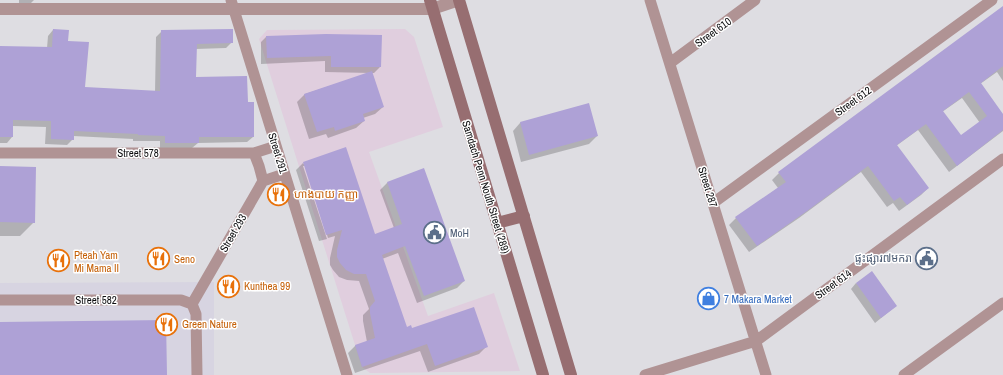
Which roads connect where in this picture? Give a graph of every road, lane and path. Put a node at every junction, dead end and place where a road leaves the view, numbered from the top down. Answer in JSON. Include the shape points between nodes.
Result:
{"nodes":[{"id":1,"x":459,"y":0,"type":"edge"},
{"id":2,"x":650,"y":0,"type":"edge"},
{"id":3,"x":755,"y":0,"type":"edge"},
{"id":4,"x":992,"y":0,"type":"edge"},
{"id":5,"x":232,"y":4,"type":"edge"},
{"id":6,"x":431,"y":4,"type":"edge"},
{"id":7,"x":0,"y":9,"type":"edge"},
{"id":8,"x":670,"y":63,"type":"junction"},
{"id":9,"x":276,"y":146,"type":"junction"},
{"id":10,"x":0,"y":153,"type":"edge"},
{"id":11,"x":254,"y":153,"type":"junction"},
{"id":12,"x":1003,"y":159,"type":"edge"},
{"id":13,"x":284,"y":174,"type":"junction"},
{"id":14,"x":262,"y":181,"type":"junction"},
{"id":15,"x":713,"y":203,"type":"junction"},
{"id":16,"x":524,"y":216,"type":"junction"},
{"id":17,"x":497,"y":223,"type":"junction"},
{"id":18,"x":0,"y":300,"type":"edge"},
{"id":19,"x":1003,"y":303,"type":"edge"},
{"id":20,"x":192,"y":304,"type":"junction"},
{"id":21,"x":756,"y":341,"type":"junction"},
{"id":22,"x":197,"y":375,"type":"edge"},
{"id":23,"x":347,"y":375,"type":"edge"},
{"id":24,"x":543,"y":375,"type":"edge"},
{"id":25,"x":571,"y":375,"type":"edge"},
{"id":26,"x":645,"y":375,"type":"edge"},
{"id":27,"x":766,"y":375,"type":"edge"},
{"id":28,"x":904,"y":375,"type":"edge"}],
"edges":[{"from":1,"to":6,"type":"street"},
{"from":1,"to":16,"type":"main road"},
{"from":2,"to":8,"type":"street","name":"Street 287"},
{"from":3,"to":8,"type":"street","name":"Street 610"},
{"from":4,"to":15,"type":"street","name":"Street 612"},
{"from":5,"to":6,"type":"street"},
{"from":5,"to":7,"type":"street"},
{"from":5,"to":9,"type":"street","name":"Street 291"},
{"from":6,"to":17,"type":"main road","name":"Samdach Penn Nouth Street (289)"},
{"from":8,"to":15,"type":"street","name":"Street 287"},
{"from":9,"to":11,"type":"street","name":"Street 578"},
{"from":9,"to":13,"type":"street","name":"Street 291"},
{"from":10,"to":11,"type":"street","name":"Street 578"},
{"from":11,"to":14,"type":"street"},
{"from":12,"to":21,"type":"street","name":"Street 614"},
{"from":13,"to":14,"type":"street"},
{"from":13,"to":23,"type":"street","name":"Street 291"},
{"from":14,"to":20,"type":"street","name":"Street 293"},
{"from":15,"to":21,"type":"street","name":"Street 287"},
{"from":16,"to":17,"type":"main road"},
{"from":16,"to":25,"type":"main road"},
{"from":17,"to":24,"type":"main road","name":"Samdach Penn Nouth Street (289)"},
{"from":18,"to":20,"type":"street","name":"Street 582","via":[[181,300]]},
{"from":19,"to":28,"type":"street"},
{"from":20,"to":22,"type":"street","via":[[196,314]]},
{"from":21,"to":26,"type":"street","name":"Street 614"},
{"from":21,"to":27,"type":"street","name":"Street 287"}]}
